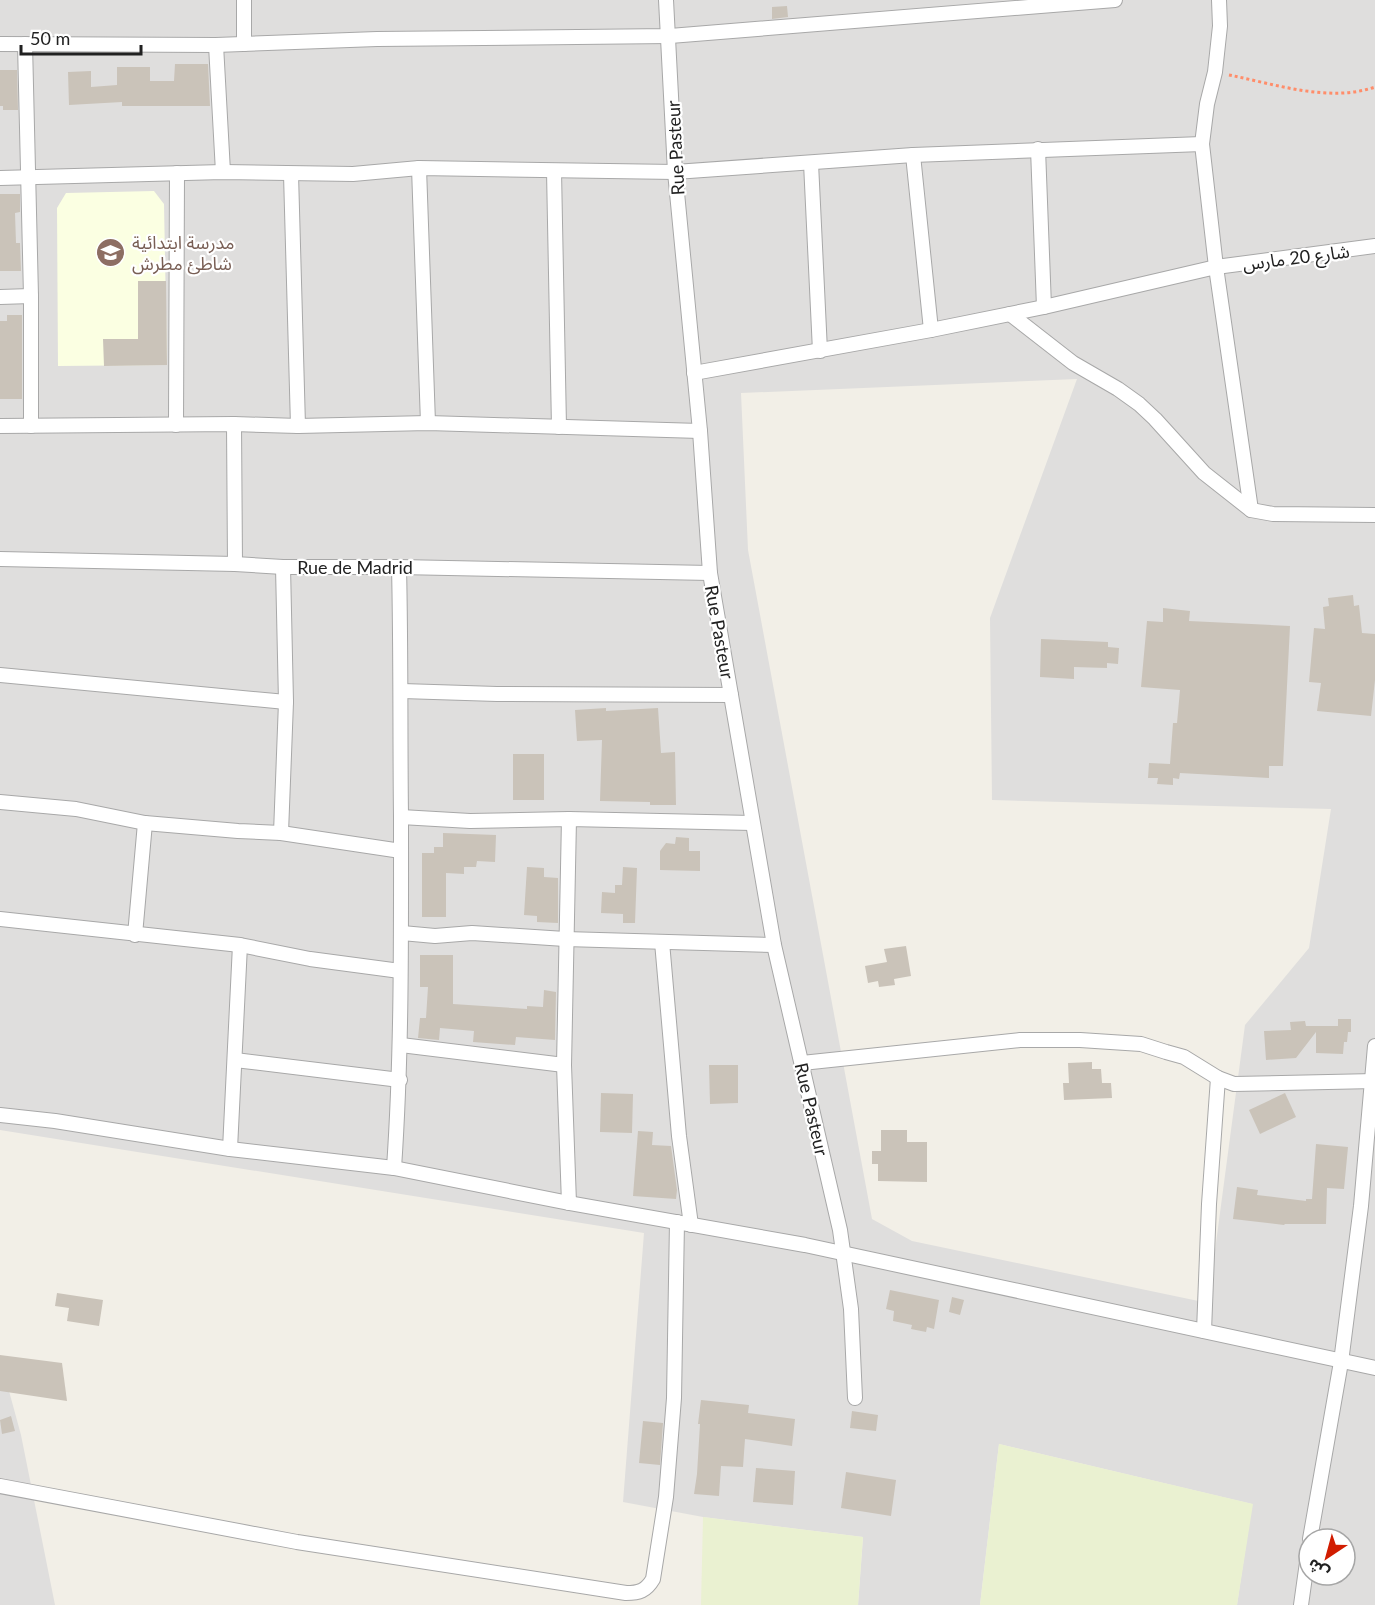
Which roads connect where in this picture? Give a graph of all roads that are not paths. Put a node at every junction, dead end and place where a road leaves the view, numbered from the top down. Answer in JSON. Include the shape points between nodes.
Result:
{"nodes":[{"id":1,"x":244,"y":0,"type":"edge"},
{"id":2,"x":666,"y":0,"type":"edge"},
{"id":3,"x":1115,"y":0,"type":"edge"},
{"id":4,"x":1219,"y":0,"type":"edge"},
{"id":5,"x":670,"y":36,"type":"junction"},
{"id":6,"x":0,"y":44,"type":"edge"},
{"id":7,"x":25,"y":44,"type":"junction"},
{"id":8,"x":244,"y":44,"type":"junction"},
{"id":9,"x":216,"y":45,"type":"junction"},
{"id":10,"x":1202,"y":144,"type":"junction"},
{"id":11,"x":1038,"y":149,"type":"junction"},
{"id":12,"x":913,"y":155,"type":"junction"},
{"id":13,"x":811,"y":163,"type":"junction"},
{"id":14,"x":419,"y":168,"type":"junction"},
{"id":15,"x":554,"y":171,"type":"junction"},
{"id":16,"x":223,"y":172,"type":"junction"},
{"id":17,"x":675,"y":172,"type":"junction"},
{"id":18,"x":177,"y":173,"type":"junction"},
{"id":19,"x":291,"y":174,"type":"junction"},
{"id":20,"x":0,"y":178,"type":"edge"},
{"id":21,"x":28,"y":178,"type":"junction"},
{"id":22,"x":1375,"y":246,"type":"edge"},
{"id":23,"x":1216,"y":267,"type":"junction"},
{"id":24,"x":31,"y":296,"type":"junction"},
{"id":25,"x":0,"y":297,"type":"edge"},
{"id":26,"x":1044,"y":307,"type":"junction"},
{"id":27,"x":1010,"y":314,"type":"junction"},
{"id":28,"x":931,"y":330,"type":"junction"},
{"id":29,"x":820,"y":351,"type":"junction"},
{"id":30,"x":694,"y":373,"type":"junction"},
{"id":31,"x":428,"y":423,"type":"junction"},
{"id":32,"x":234,"y":424,"type":"junction"},
{"id":33,"x":176,"y":425,"type":"junction"},
{"id":34,"x":0,"y":426,"type":"edge"},
{"id":35,"x":31,"y":426,"type":"junction"},
{"id":36,"x":298,"y":426,"type":"junction"},
{"id":37,"x":559,"y":426,"type":"junction"},
{"id":38,"x":700,"y":431,"type":"junction"},
{"id":39,"x":1251,"y":510,"type":"junction"},
{"id":40,"x":1375,"y":515,"type":"edge"},
{"id":41,"x":0,"y":559,"type":"edge"},
{"id":42,"x":235,"y":564,"type":"junction"},
{"id":43,"x":283,"y":567,"type":"junction"},
{"id":44,"x":399,"y":567,"type":"junction"},
{"id":45,"x":710,"y":573,"type":"junction"},
{"id":46,"x":0,"y":675,"type":"edge"},
{"id":47,"x":402,"y":691,"type":"junction"},
{"id":48,"x":731,"y":695,"type":"junction"},
{"id":49,"x":286,"y":702,"type":"junction"},
{"id":50,"x":0,"y":802,"type":"edge"},
{"id":51,"x":401,"y":817,"type":"junction"},
{"id":52,"x":569,"y":819,"type":"junction"},
{"id":53,"x":145,"y":823,"type":"junction"},
{"id":54,"x":752,"y":823,"type":"junction"},
{"id":55,"x":281,"y":833,"type":"junction"},
{"id":56,"x":401,"y":851,"type":"junction"},
{"id":57,"x":0,"y":919,"type":"edge"},
{"id":58,"x":402,"y":933,"type":"junction"},
{"id":59,"x":135,"y":935,"type":"junction"},
{"id":60,"x":565,"y":939,"type":"junction"},
{"id":61,"x":662,"y":942,"type":"junction"},
{"id":62,"x":240,"y":945,"type":"junction"},
{"id":63,"x":774,"y":945,"type":"junction"},
{"id":64,"x":400,"y":971,"type":"junction"},
{"id":65,"x":401,"y":1046,"type":"junction"},
{"id":66,"x":1375,"y":1046,"type":"edge"},
{"id":67,"x":235,"y":1060,"type":"junction"},
{"id":68,"x":802,"y":1063,"type":"junction"},
{"id":69,"x":564,"y":1065,"type":"junction"},
{"id":70,"x":1218,"y":1078,"type":"junction"},
{"id":71,"x":400,"y":1080,"type":"junction"},
{"id":72,"x":1374,"y":1082,"type":"edge"},
{"id":73,"x":0,"y":1115,"type":"edge"},
{"id":74,"x":230,"y":1149,"type":"junction"},
{"id":75,"x":394,"y":1168,"type":"junction"},
{"id":76,"x":569,"y":1203,"type":"junction"},
{"id":77,"x":1368,"y":1207,"type":"edge"},
{"id":78,"x":677,"y":1222,"type":"junction"},
{"id":79,"x":691,"y":1225,"type":"junction"},
{"id":80,"x":844,"y":1253,"type":"junction"},
{"id":81,"x":1204,"y":1331,"type":"junction"},
{"id":82,"x":1341,"y":1362,"type":"junction"},
{"id":83,"x":1375,"y":1368,"type":"edge"},
{"id":84,"x":855,"y":1398,"type":"dead end"},
{"id":85,"x":0,"y":1485,"type":"edge"},
{"id":86,"x":1312,"y":1527,"type":"edge"},
{"id":87,"x":1304,"y":1587,"type":"edge"},
{"id":88,"x":1302,"y":1605,"type":"edge"}],
"edges":[{"from":1,"to":8,"type":"street"},
{"from":2,"to":5,"type":"street","name":"Rue Pasteur"},
{"from":3,"to":5,"type":"street"},
{"from":4,"to":10,"type":"street","via":[[1215,72]]},
{"from":5,"to":8,"type":"street"},
{"from":5,"to":17,"type":"street","name":"Rue Pasteur"},
{"from":6,"to":7,"type":"street"},
{"from":7,"to":9,"type":"street"},
{"from":7,"to":21,"type":"street"},
{"from":8,"to":9,"type":"street"},
{"from":9,"to":16,"type":"street"},
{"from":10,"to":11,"type":"street"},
{"from":10,"to":23,"type":"street"},
{"from":11,"to":12,"type":"street"},
{"from":11,"to":26,"type":"street"},
{"from":12,"to":13,"type":"street"},
{"from":12,"to":28,"type":"street"},
{"from":13,"to":17,"type":"street"},
{"from":13,"to":29,"type":"street"},
{"from":14,"to":15,"type":"street"},
{"from":14,"to":19,"type":"street"},
{"from":14,"to":31,"type":"street"},
{"from":15,"to":17,"type":"street"},
{"from":15,"to":37,"type":"street"},
{"from":16,"to":18,"type":"street"},
{"from":16,"to":19,"type":"street"},
{"from":17,"to":30,"type":"street","name":"Rue Pasteur"},
{"from":18,"to":21,"type":"street"},
{"from":18,"to":33,"type":"street"},
{"from":19,"to":36,"type":"street"},
{"from":20,"to":21,"type":"street"},
{"from":21,"to":24,"type":"street"},
{"from":22,"to":23,"type":"street","name":"شارع 20 مارس"},
{"from":23,"to":26,"type":"street","name":"شارع 20 مارس"},
{"from":23,"to":39,"type":"street"},
{"from":24,"to":25,"type":"street"},
{"from":24,"to":35,"type":"street"},
{"from":26,"to":27,"type":"street","name":"شارع 20 مارس"},
{"from":27,"to":28,"type":"street","name":"شارع 20 مارس"},
{"from":27,"to":39,"type":"street","via":[[1073,363],[1139,404],[1204,473]]},
{"from":28,"to":29,"type":"street","name":"شارع 20 مارس"},
{"from":29,"to":30,"type":"street","name":"شارع 20 مارس"},
{"from":30,"to":38,"type":"street","name":"Rue Pasteur"},
{"from":31,"to":36,"type":"street"},
{"from":31,"to":37,"type":"street"},
{"from":32,"to":33,"type":"street"},
{"from":32,"to":36,"type":"street"},
{"from":32,"to":42,"type":"street"},
{"from":33,"to":35,"type":"street"},
{"from":34,"to":35,"type":"street"},
{"from":37,"to":38,"type":"street"},
{"from":38,"to":45,"type":"street","name":"Rue Pasteur"},
{"from":39,"to":40,"type":"street","via":[[1273,514]]},
{"from":41,"to":42,"type":"street","name":"Rue de Madrid"},
{"from":42,"to":43,"type":"street","name":"Rue de Madrid"},
{"from":43,"to":44,"type":"street","name":"Rue de Madrid"},
{"from":43,"to":49,"type":"street"},
{"from":44,"to":45,"type":"street","name":"Rue de Madrid"},
{"from":44,"to":47,"type":"street"},
{"from":45,"to":48,"type":"street","name":"Rue Pasteur"},
{"from":46,"to":49,"type":"street"},
{"from":47,"to":48,"type":"street"},
{"from":47,"to":51,"type":"street"},
{"from":48,"to":54,"type":"street","name":"Rue Pasteur"},
{"from":49,"to":55,"type":"street"},
{"from":50,"to":53,"type":"street","via":[[76,809]]},
{"from":51,"to":52,"type":"street","via":[[470,821]]},
{"from":51,"to":56,"type":"street"},
{"from":52,"to":54,"type":"street"},
{"from":52,"to":60,"type":"street"},
{"from":53,"to":55,"type":"street"},
{"from":53,"to":59,"type":"street"},
{"from":54,"to":63,"type":"street","name":"Rue Pasteur"},
{"from":55,"to":56,"type":"street"},
{"from":56,"to":58,"type":"street"},
{"from":57,"to":59,"type":"street"},
{"from":58,"to":60,"type":"street"},
{"from":58,"to":64,"type":"street"},
{"from":59,"to":62,"type":"street"},
{"from":60,"to":61,"type":"street"},
{"from":60,"to":69,"type":"street"},
{"from":61,"to":63,"type":"street"},
{"from":61,"to":79,"type":"street"},
{"from":62,"to":64,"type":"street"},
{"from":62,"to":67,"type":"street"},
{"from":63,"to":68,"type":"street","name":"Rue Pasteur"},
{"from":64,"to":65,"type":"street"},
{"from":65,"to":69,"type":"street"},
{"from":65,"to":71,"type":"street"},
{"from":66,"to":72,"type":"street"},
{"from":67,"to":71,"type":"street"},
{"from":67,"to":74,"type":"street"},
{"from":68,"to":70,"type":"street","via":[[1020,1040],[1080,1040],[1140,1044],[1184,1057]]},
{"from":68,"to":80,"type":"street","name":"Rue Pasteur"},
{"from":69,"to":76,"type":"street"},
{"from":70,"to":72,"type":"street","via":[[1234,1084]]},
{"from":70,"to":81,"type":"street"},
{"from":71,"to":75,"type":"street"},
{"from":72,"to":77,"type":"street"},
{"from":73,"to":74,"type":"street"},
{"from":74,"to":75,"type":"street"},
{"from":75,"to":76,"type":"street"},
{"from":76,"to":78,"type":"street"},
{"from":77,"to":82,"type":"street"},
{"from":78,"to":79,"type":"street"},
{"from":78,"to":85,"type":"street","via":[[674,1398],[666,1497],[653,1580],[642,1592],[626,1593],[297,1542]]},
{"from":79,"to":80,"type":"street"},
{"from":80,"to":81,"type":"street"},
{"from":80,"to":84,"type":"street","name":"Rue Pasteur"},
{"from":81,"to":82,"type":"street"},
{"from":82,"to":83,"type":"street"},
{"from":82,"to":86,"type":"street"},
{"from":87,"to":88,"type":"street"}]}
